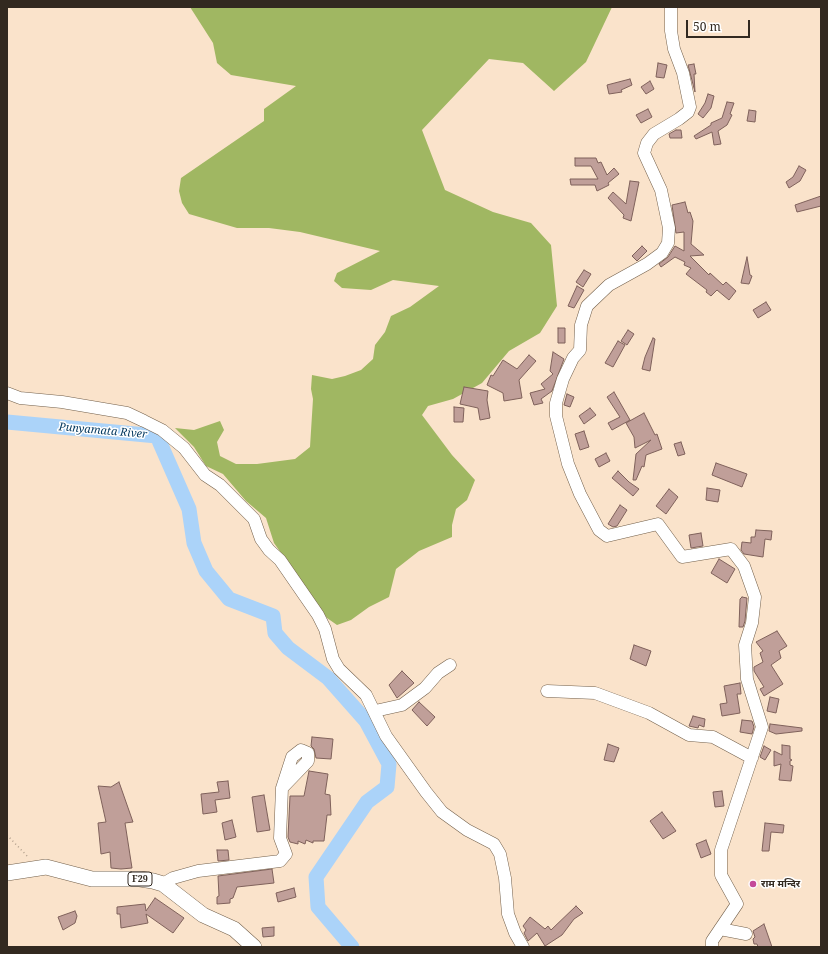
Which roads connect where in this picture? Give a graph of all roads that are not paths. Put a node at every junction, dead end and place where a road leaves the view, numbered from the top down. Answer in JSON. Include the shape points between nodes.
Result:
{"nodes":[{"id":1,"x":671,"y":7,"type":"edge"},
{"id":2,"x":7,"y":393,"type":"edge"},
{"id":3,"x":450,"y":665,"type":"dead end"},
{"id":4,"x":546,"y":691,"type":"dead end"},
{"id":5,"x":375,"y":711,"type":"junction"},
{"id":6,"x":752,"y":758,"type":"junction"},
{"id":7,"x":282,"y":788,"type":"dead end"},
{"id":8,"x":7,"y":873,"type":"edge"},
{"id":9,"x":163,"y":884,"type":"junction"},
{"id":10,"x":720,"y":929,"type":"junction"},
{"id":11,"x":746,"y":934,"type":"dead end"},
{"id":12,"x":254,"y":947,"type":"edge"},
{"id":13,"x":523,"y":947,"type":"edge"},
{"id":14,"x":712,"y":947,"type":"edge"}],
"edges":[{"from":1,"to":6,"type":"street","via":[[674,49],[683,73],[690,107],[679,119],[654,134],[647,143],[644,153],[661,190],[669,228],[668,243],[662,253],[609,284],[587,306],[581,325],[580,350],[563,379],[556,403],[556,416],[568,464],[598,530],[607,536],[658,524],[682,557],[731,549],[744,566],[755,597],[746,645],[747,679],[762,727]]},
{"from":2,"to":5,"type":"street","via":[[20,398],[127,413],[162,430],[184,448],[205,475],[220,484],[254,519],[261,539],[280,560],[318,615],[339,669],[366,695]]},
{"from":3,"to":5,"type":"street","via":[[402,705]]},
{"from":4,"to":6,"type":"street","via":[[595,693],[649,713],[690,735],[713,737]]},
{"from":5,"to":13,"type":"street","via":[[386,736],[442,812],[467,830],[494,844],[500,854],[505,878],[508,914]]},
{"from":6,"to":10,"type":"street","via":[[721,850],[721,875],[736,904]]},
{"from":7,"to":9,"type":"street","via":[[280,838],[286,854],[280,861],[198,871],[173,878]]},
{"from":8,"to":9,"type":"main road","number":"F29","via":[[46,867],[92,879],[140,879]]},
{"from":9,"to":12,"type":"main road","number":"F29","via":[[203,915],[234,929]]},
{"from":10,"to":11,"type":"street"},
{"from":10,"to":14,"type":"street","via":[[712,941]]}]}
